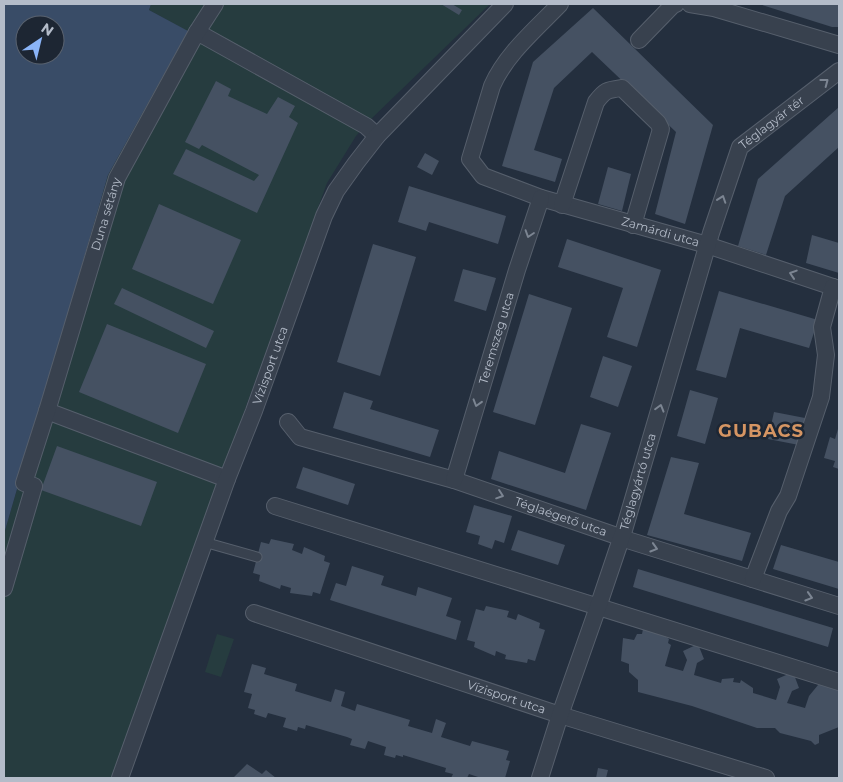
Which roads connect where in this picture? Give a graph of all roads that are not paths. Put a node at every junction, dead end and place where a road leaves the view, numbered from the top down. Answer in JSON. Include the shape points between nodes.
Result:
{"nodes":[{"id":1,"x":215,"y":4,"type":"edge"},
{"id":2,"x":505,"y":4,"type":"edge"},
{"id":3,"x":560,"y":4,"type":"edge"},
{"id":4,"x":676,"y":4,"type":"edge"},
{"id":5,"x":690,"y":4,"type":"edge"},
{"id":6,"x":197,"y":32,"type":"junction"},
{"id":7,"x":638,"y":40,"type":"dead end"},
{"id":8,"x":839,"y":45,"type":"edge"},
{"id":9,"x":839,"y":71,"type":"edge"},
{"id":10,"x":377,"y":136,"type":"junction"},
{"id":11,"x":541,"y":198,"type":"junction"},
{"id":12,"x":562,"y":205,"type":"junction"},
{"id":13,"x":633,"y":225,"type":"junction"},
{"id":14,"x":707,"y":245,"type":"junction"},
{"id":15,"x":836,"y":288,"type":"edge"},
{"id":16,"x":47,"y":411,"type":"junction"},
{"id":17,"x":288,"y":422,"type":"dead end"},
{"id":18,"x":228,"y":479,"type":"junction"},
{"id":19,"x":454,"y":480,"type":"junction"},
{"id":20,"x":275,"y":506,"type":"dead end"},
{"id":21,"x":621,"y":538,"type":"junction"},
{"id":22,"x":204,"y":542,"type":"junction"},
{"id":23,"x":257,"y":557,"type":"dead end"},
{"id":24,"x":753,"y":579,"type":"junction"},
{"id":25,"x":4,"y":588,"type":"edge"},
{"id":26,"x":839,"y":606,"type":"edge"},
{"id":27,"x":598,"y":607,"type":"junction"},
{"id":28,"x":254,"y":613,"type":"dead end"},
{"id":29,"x":839,"y":682,"type":"edge"},
{"id":30,"x":560,"y":715,"type":"junction"},
{"id":31,"x":120,"y":778,"type":"edge"},
{"id":32,"x":540,"y":778,"type":"edge"},
{"id":33,"x":766,"y":778,"type":"edge"}],
"edges":[{"from":1,"to":6,"type":"street","name":"Duna sétány"},
{"from":2,"to":10,"type":"street","name":"Vízisport utca"},
{"from":3,"to":11,"type":"street","name":"Zamárdi utca","via":[[506,61],[494,80],[470,159],[483,176]]},
{"from":4,"to":7,"type":"street"},
{"from":5,"to":8,"type":"street","via":[[714,8]]},
{"from":6,"to":10,"type":"street","via":[[366,126]]},
{"from":6,"to":16,"type":"street","name":"Duna sétány","via":[[117,178]]},
{"from":14,"to":9,"type":"street","name":"Téglagyár tér","one_way":true,"via":[[740,147]]},
{"from":10,"to":18,"type":"street","name":"Vízisport utca","via":[[336,191],[324,216]]},
{"from":11,"to":12,"type":"street","name":"Zamárdi utca"},
{"from":11,"to":19,"type":"street","name":"Teremszeg utca","one_way":true},
{"from":12,"to":13,"type":"street","name":"Zamárdi utca"},
{"from":12,"to":13,"type":"street","via":[[596,102],[604,92],[622,88],[658,122],[661,129]]},
{"from":13,"to":14,"type":"street","name":"Zamárdi utca"},
{"from":15,"to":14,"type":"street","name":"Zamárdi utca","one_way":true},
{"from":21,"to":14,"type":"street","name":"Téglagyártó utca","one_way":true},
{"from":15,"to":24,"type":"street","via":[[822,327],[826,355],[821,397],[788,496]]},
{"from":16,"to":18,"type":"street"},
{"from":16,"to":25,"type":"street","name":"Duna sétány","via":[[24,483],[34,486]]},
{"from":17,"to":19,"type":"street","name":"Téglaégető utca","via":[[300,437]]},
{"from":18,"to":22,"type":"street","name":"Vízisport utca"},
{"from":19,"to":21,"type":"street","name":"Téglaégető utca","one_way":true},
{"from":20,"to":27,"type":"street"},
{"from":21,"to":24,"type":"street","name":"Téglaégető utca","one_way":true},
{"from":21,"to":27,"type":"street","name":"Téglagyártó utca"},
{"from":22,"to":23,"type":"lane"},
{"from":22,"to":31,"type":"street","name":"Vízisport utca"},
{"from":24,"to":26,"type":"street","name":"Téglaégető utca","one_way":true},
{"from":27,"to":29,"type":"street"},
{"from":27,"to":30,"type":"street","name":"Téglagyártó utca"},
{"from":28,"to":30,"type":"street","name":"Vízisport utca"},
{"from":30,"to":32,"type":"street","name":"Téglagyártó utca"},
{"from":30,"to":33,"type":"street"}]}
